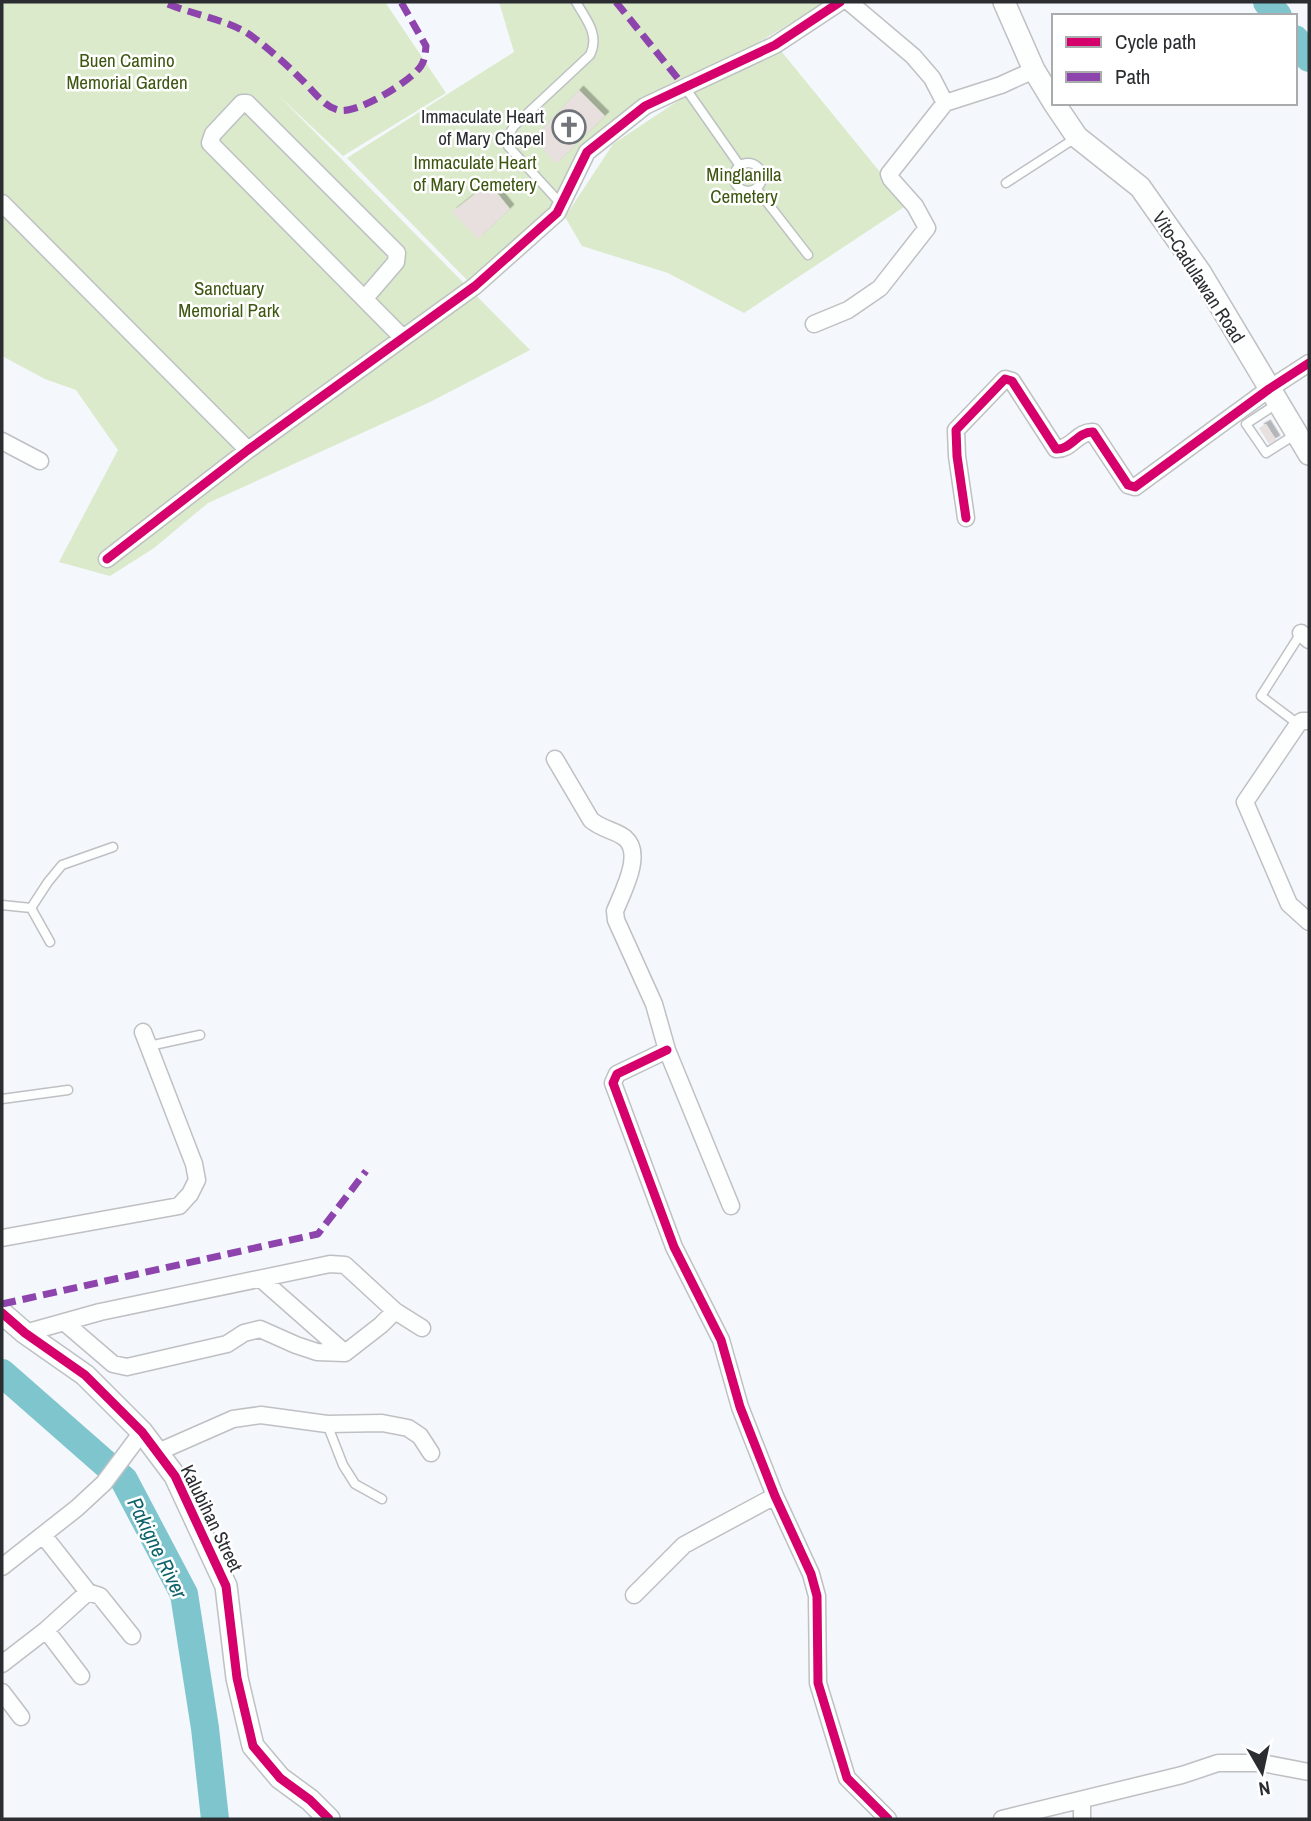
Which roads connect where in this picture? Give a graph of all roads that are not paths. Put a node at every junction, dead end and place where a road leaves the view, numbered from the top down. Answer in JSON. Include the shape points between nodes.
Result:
{"nodes":[{"id":1,"x":576,"y":2,"type":"edge"},
{"id":2,"x":840,"y":2,"type":"edge"},
{"id":3,"x":849,"y":2,"type":"edge"},
{"id":4,"x":1004,"y":2,"type":"edge"},
{"id":5,"x":1034,"y":70,"type":"junction"},
{"id":6,"x":684,"y":86,"type":"junction"},
{"id":7,"x":1052,"y":100,"type":"edge"},
{"id":8,"x":945,"y":103,"type":"junction"},
{"id":9,"x":1062,"y":116,"type":"edge"},
{"id":10,"x":740,"y":166,"type":"junction"},
{"id":11,"x":1006,"y":183,"type":"dead end"},
{"id":12,"x":756,"y":188,"type":"junction"},
{"id":13,"x":2,"y":203,"type":"edge"},
{"id":14,"x":562,"y":205,"type":"junction"},
{"id":15,"x":808,"y":255,"type":"dead end"},
{"id":16,"x":365,"y":298,"type":"junction"},
{"id":17,"x":814,"y":324,"type":"dead end"},
{"id":18,"x":402,"y":337,"type":"junction"},
{"id":19,"x":1309,"y":363,"type":"edge"},
{"id":20,"x":1267,"y":400,"type":"junction"},
{"id":21,"x":1297,"y":433,"type":"junction"},
{"id":22,"x":2,"y":442,"type":"edge"},
{"id":23,"x":248,"y":450,"type":"junction"},
{"id":24,"x":1309,"y":454,"type":"edge"},
{"id":25,"x":40,"y":461,"type":"dead end"},
{"id":26,"x":966,"y":518,"type":"dead end"},
{"id":27,"x":107,"y":559,"type":"dead end"},
{"id":28,"x":1306,"y":635,"type":"edge"},
{"id":29,"x":1304,"y":723,"type":"edge"},
{"id":30,"x":555,"y":759,"type":"dead end"},
{"id":31,"x":113,"y":847,"type":"dead end"},
{"id":32,"x":2,"y":905,"type":"edge"},
{"id":33,"x":31,"y":908,"type":"junction"},
{"id":34,"x":1309,"y":922,"type":"edge"},
{"id":35,"x":50,"y":942,"type":"dead end"},
{"id":36,"x":200,"y":1035,"type":"dead end"},
{"id":37,"x":146,"y":1039,"type":"joint"},
{"id":38,"x":667,"y":1050,"type":"junction"},
{"id":39,"x":68,"y":1090,"type":"dead end"},
{"id":40,"x":2,"y":1099,"type":"edge"},
{"id":41,"x":731,"y":1206,"type":"dead end"},
{"id":42,"x":2,"y":1238,"type":"edge"},
{"id":43,"x":261,"y":1279,"type":"junction"},
{"id":44,"x":395,"y":1311,"type":"junction"},
{"id":45,"x":2,"y":1313,"type":"edge"},
{"id":46,"x":64,"y":1322,"type":"junction"},
{"id":47,"x":422,"y":1328,"type":"dead end"},
{"id":48,"x":25,"y":1333,"type":"junction"},
{"id":49,"x":345,"y":1353,"type":"junction"},
{"id":50,"x":327,"y":1424,"type":"junction"},
{"id":51,"x":142,"y":1432,"type":"junction"},
{"id":52,"x":158,"y":1452,"type":"junction"},
{"id":53,"x":431,"y":1453,"type":"dead end"},
{"id":54,"x":775,"y":1496,"type":"junction"},
{"id":55,"x":382,"y":1499,"type":"dead end"},
{"id":56,"x":43,"y":1535,"type":"junction"},
{"id":57,"x":2,"y":1567,"type":"edge"},
{"id":58,"x":88,"y":1592,"type":"junction"},
{"id":59,"x":634,"y":1595,"type":"dead end"},
{"id":60,"x":46,"y":1630,"type":"junction"},
{"id":61,"x":132,"y":1636,"type":"dead end"},
{"id":62,"x":2,"y":1664,"type":"edge"},
{"id":63,"x":81,"y":1675,"type":"dead end"},
{"id":64,"x":2,"y":1692,"type":"edge"},
{"id":65,"x":21,"y":1717,"type":"dead end"},
{"id":66,"x":1309,"y":1772,"type":"edge"},
{"id":67,"x":1082,"y":1801,"type":"junction"},
{"id":68,"x":329,"y":1819,"type":"edge"},
{"id":69,"x":888,"y":1819,"type":"edge"},
{"id":70,"x":1002,"y":1819,"type":"edge"},
{"id":71,"x":1082,"y":1819,"type":"edge"}],
"edges":[{"from":1,"to":14,"type":"lane","via":[[595,36],[594,48],[507,138],[508,146]]},
{"from":2,"to":6,"type":"street","via":[[775,45]]},
{"from":3,"to":8,"type":"street","via":[[913,56]]},
{"from":4,"to":5,"type":"street"},
{"from":5,"to":7,"type":"street"},
{"from":5,"to":8,"type":"street"},
{"from":6,"to":10,"type":"lane"},
{"from":6,"to":14,"type":"street","via":[[645,106],[587,152]]},
{"from":8,"to":17,"type":"street","via":[[889,174],[927,228],[880,288],[848,310]]},
{"from":9,"to":11,"type":"lane"},
{"from":9,"to":20,"type":"street","name":"Vito-Cadulawan Road","via":[[1140,187],[1200,272]]},
{"from":10,"to":12,"type":"lane","via":[[750,164],[759,169],[762,179]]},
{"from":10,"to":12,"type":"lane","via":[[734,175],[737,186],[746,191]]},
{"from":12,"to":15,"type":"lane"},
{"from":13,"to":23,"type":"street"},
{"from":14,"to":18,"type":"street","via":[[475,286]]},
{"from":16,"to":16,"type":"street","via":[[210,142],[242,103],[397,253],[396,262]]},
{"from":16,"to":18,"type":"street"},
{"from":18,"to":23,"type":"street"},
{"from":19,"to":20,"type":"street"},
{"from":20,"to":21,"type":"street","name":"Vito-Cadulawan Road"},
{"from":20,"to":21,"type":"lane","via":[[1246,424],[1266,453]]},
{"from":20,"to":26,"type":"street","via":[[1132,487],[1093,432],[1056,449],[1012,381],[1005,379],[956,430]]},
{"from":21,"to":24,"type":"street","name":"Vito-Cadulawan Road"},
{"from":22,"to":25,"type":"street"},
{"from":23,"to":27,"type":"street"},
{"from":28,"to":29,"type":"lane","via":[[1261,696]]},
{"from":29,"to":34,"type":"street","via":[[1245,802],[1289,904]]},
{"from":30,"to":38,"type":"street","via":[[591,820],[630,844],[635,859],[615,911],[616,920],[654,1004]]},
{"from":31,"to":33,"type":"lane","via":[[62,865]]},
{"from":32,"to":33,"type":"lane"},
{"from":33,"to":35,"type":"lane"},
{"from":36,"to":37,"type":"lane"},
{"from":37,"to":42,"type":"street","via":[[194,1164],[197,1180],[190,1194],[179,1206]]},
{"from":38,"to":41,"type":"street"},
{"from":38,"to":54,"type":"street","via":[[617,1074],[613,1083],[674,1247],[721,1340],[740,1407]]},
{"from":39,"to":40,"type":"lane"},
{"from":43,"to":44,"type":"street","via":[[345,1265]]},
{"from":43,"to":46,"type":"street"},
{"from":43,"to":49,"type":"street"},
{"from":44,"to":47,"type":"street"},
{"from":44,"to":49,"type":"street"},
{"from":45,"to":48,"type":"street","name":"Kalubihan Street"},
{"from":46,"to":48,"type":"street"},
{"from":46,"to":49,"type":"street","via":[[127,1367],[227,1344],[260,1329],[317,1352]]},
{"from":48,"to":51,"type":"street","name":"Kalubihan Street","via":[[85,1375]]},
{"from":50,"to":52,"type":"street","via":[[261,1415],[233,1419]]},
{"from":50,"to":53,"type":"street","via":[[382,1423],[408,1428]]},
{"from":50,"to":55,"type":"lane","via":[[355,1484]]},
{"from":51,"to":52,"type":"street","name":"Kalubihan Street"},
{"from":51,"to":56,"type":"street","via":[[104,1483]]},
{"from":52,"to":68,"type":"street","name":"Kalubihan Street","via":[[175,1476],[226,1586],[237,1678],[253,1746],[280,1778]]},
{"from":54,"to":59,"type":"street","via":[[684,1545]]},
{"from":54,"to":69,"type":"street","via":[[817,1597],[818,1683],[847,1778]]},
{"from":56,"to":57,"type":"street"},
{"from":56,"to":58,"type":"street"},
{"from":58,"to":60,"type":"street"},
{"from":58,"to":61,"type":"street","via":[[100,1596]]},
{"from":60,"to":62,"type":"street"},
{"from":60,"to":63,"type":"street"},
{"from":64,"to":65,"type":"street"},
{"from":66,"to":67,"type":"street","via":[[1262,1763],[1218,1763]]},
{"from":67,"to":70,"type":"street"},
{"from":67,"to":71,"type":"street"}]}
